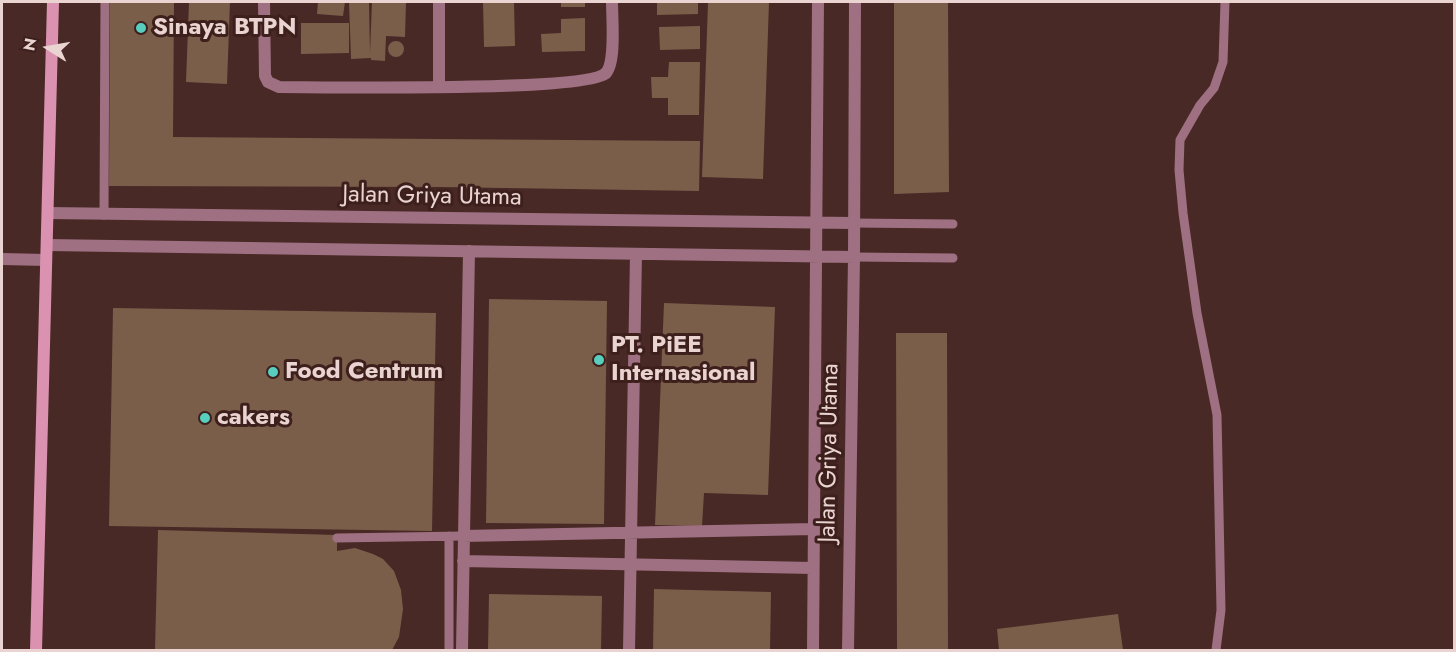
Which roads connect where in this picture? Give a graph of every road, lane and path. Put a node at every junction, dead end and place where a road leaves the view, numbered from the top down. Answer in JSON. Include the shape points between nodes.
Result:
{"nodes":[{"id":1,"x":53,"y":2,"type":"edge"},
{"id":2,"x":105,"y":2,"type":"edge"},
{"id":3,"x":264,"y":2,"type":"edge"},
{"id":4,"x":439,"y":2,"type":"edge"},
{"id":5,"x":612,"y":2,"type":"edge"},
{"id":6,"x":818,"y":2,"type":"edge"},
{"id":7,"x":855,"y":2,"type":"edge"},
{"id":8,"x":1225,"y":2,"type":"edge"},
{"id":9,"x":439,"y":86,"type":"junction"},
{"id":10,"x":48,"y":213,"type":"junction"},
{"id":11,"x":104,"y":215,"type":"junction"},
{"id":12,"x":816,"y":222,"type":"junction"},
{"id":13,"x":852,"y":223,"type":"junction"},
{"id":14,"x":953,"y":224,"type":"dead end"},
{"id":15,"x":47,"y":245,"type":"junction"},
{"id":16,"x":469,"y":251,"type":"junction"},
{"id":17,"x":636,"y":254,"type":"junction"},
{"id":18,"x":815,"y":256,"type":"junction"},
{"id":19,"x":854,"y":257,"type":"junction"},
{"id":20,"x":953,"y":258,"type":"dead end"},
{"id":21,"x":2,"y":259,"type":"edge"},
{"id":22,"x":46,"y":260,"type":"junction"},
{"id":23,"x":813,"y":529,"type":"junction"},
{"id":24,"x":631,"y":533,"type":"junction"},
{"id":25,"x":449,"y":536,"type":"junction"},
{"id":26,"x":463,"y":536,"type":"junction"},
{"id":27,"x":337,"y":538,"type":"dead end"},
{"id":28,"x":463,"y":561,"type":"junction"},
{"id":29,"x":630,"y":564,"type":"junction"},
{"id":30,"x":813,"y":568,"type":"junction"},
{"id":31,"x":36,"y":651,"type":"edge"},
{"id":32,"x":449,"y":651,"type":"edge"},
{"id":33,"x":462,"y":651,"type":"edge"},
{"id":34,"x":629,"y":651,"type":"edge"},
{"id":35,"x":813,"y":651,"type":"edge"},
{"id":36,"x":848,"y":651,"type":"edge"},
{"id":37,"x":1216,"y":651,"type":"edge"}],
"edges":[{"from":1,"to":10,"type":"main road"},
{"from":2,"to":11,"type":"lane"},
{"from":3,"to":9,"type":"street","via":[[264,71],[272,85]]},
{"from":4,"to":9,"type":"street"},
{"from":5,"to":9,"type":"street","via":[[611,60],[608,70],[598,79],[524,86]]},
{"from":6,"to":12,"type":"street","name":"Jalan Griya Utama"},
{"from":7,"to":13,"type":"street","name":"Jalan Griya Utama"},
{"from":8,"to":37,"type":"lane","via":[[1223,62],[1214,88],[1180,140],[1179,170],[1197,313],[1217,415],[1221,610]]},
{"from":10,"to":11,"type":"street","name":"Jalan Griya Utama"},
{"from":10,"to":15,"type":"main road"},
{"from":11,"to":12,"type":"street","name":"Jalan Griya Utama"},
{"from":12,"to":13,"type":"street","name":"Jalan Griya Utama"},
{"from":12,"to":18,"type":"street","name":"Jalan Griya Utama"},
{"from":13,"to":14,"type":"lane"},
{"from":13,"to":19,"type":"street","name":"Jalan Griya Utama"},
{"from":15,"to":16,"type":"street"},
{"from":15,"to":22,"type":"main road"},
{"from":16,"to":17,"type":"street"},
{"from":16,"to":26,"type":"street"},
{"from":17,"to":18,"type":"street"},
{"from":17,"to":24,"type":"street"},
{"from":18,"to":19,"type":"street"},
{"from":18,"to":23,"type":"street","name":"Jalan Griya Utama"},
{"from":19,"to":20,"type":"lane"},
{"from":19,"to":36,"type":"street","name":"Jalan Griya Utama"},
{"from":21,"to":22,"type":"street"},
{"from":22,"to":31,"type":"main road"},
{"from":23,"to":24,"type":"street","name":"Jalan Griya Utama"},
{"from":23,"to":30,"type":"street","name":"Jalan Griya Utama"},
{"from":24,"to":26,"type":"street","name":"Jalan Griya Utama"},
{"from":24,"to":29,"type":"street"},
{"from":25,"to":26,"type":"lane"},
{"from":25,"to":27,"type":"lane"},
{"from":25,"to":32,"type":"lane"},
{"from":26,"to":28,"type":"street"},
{"from":28,"to":29,"type":"street","name":"Jalan Griya Utama"},
{"from":28,"to":33,"type":"street"},
{"from":29,"to":30,"type":"street","name":"Jalan Griya Utama"},
{"from":29,"to":34,"type":"street"},
{"from":30,"to":35,"type":"street","name":"Jalan Griya Utama"}]}
